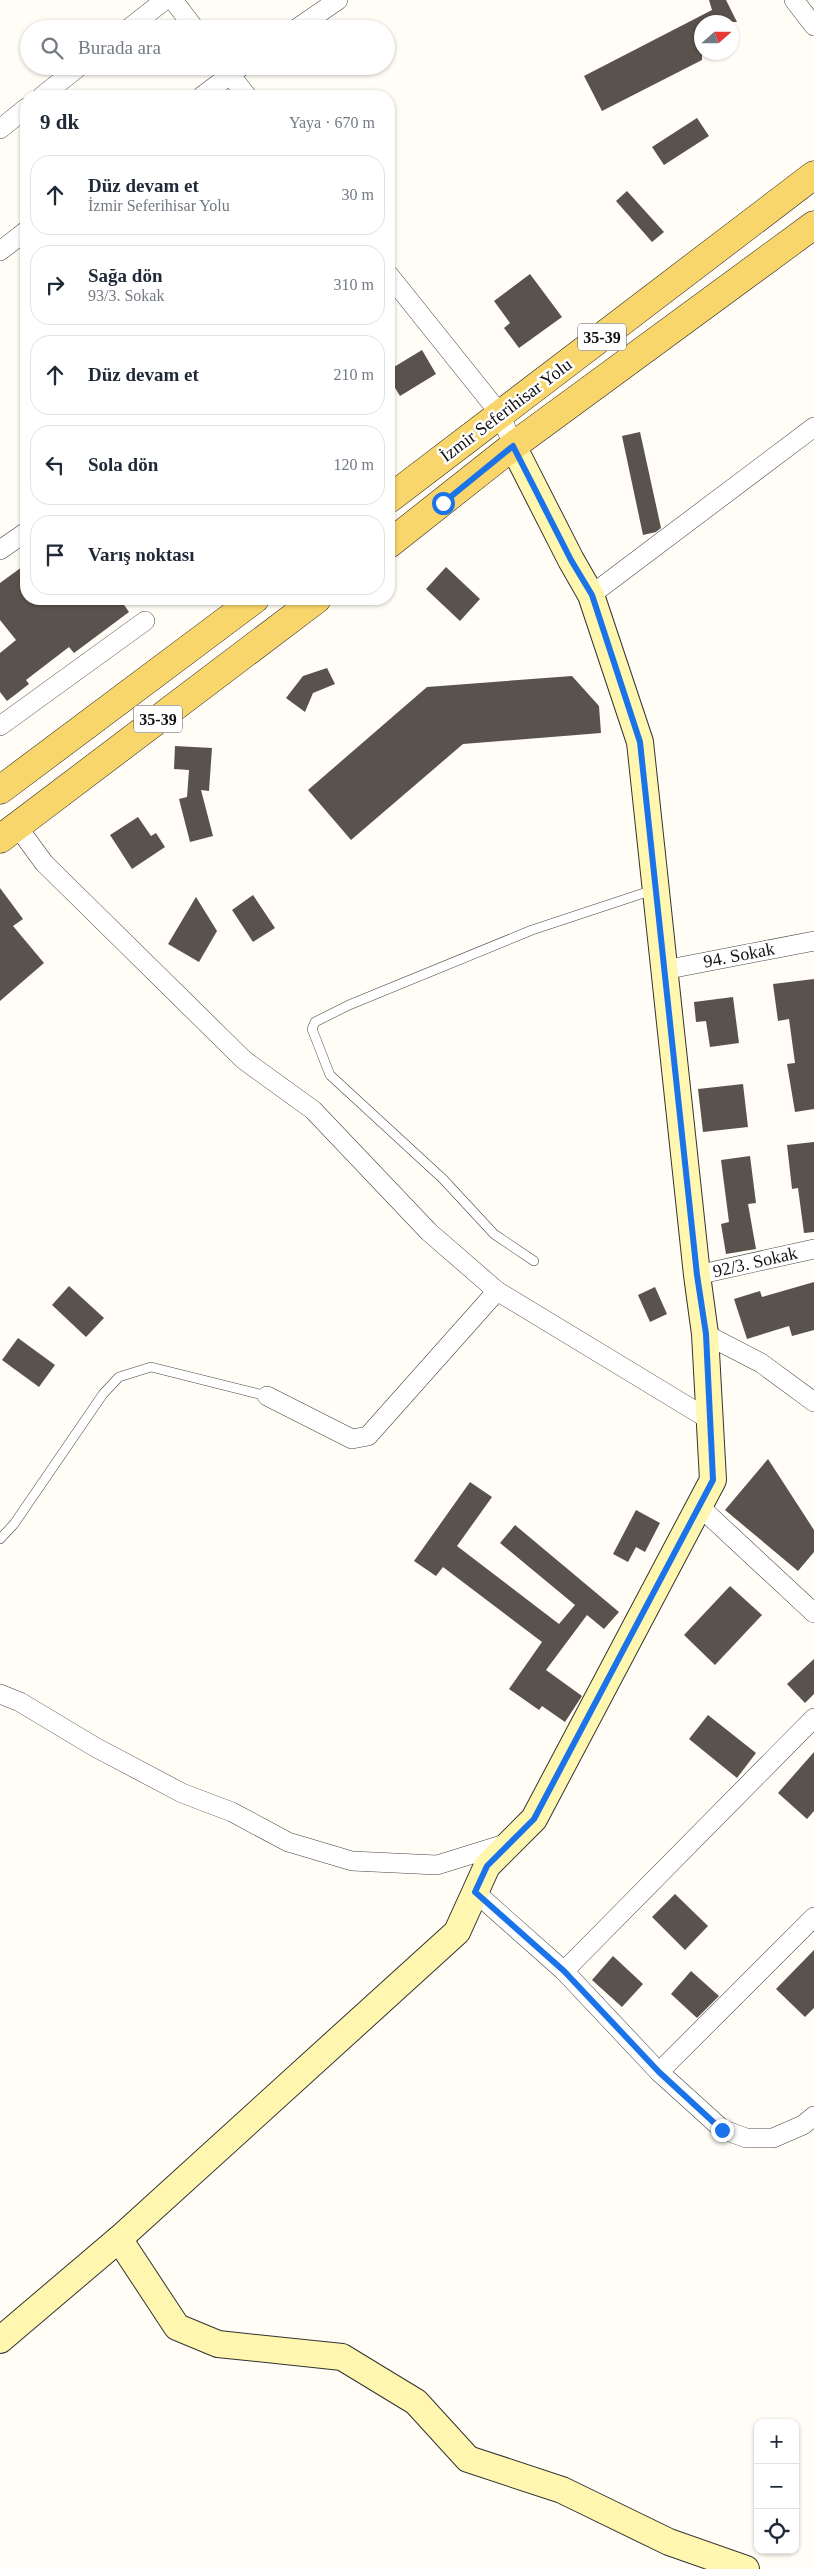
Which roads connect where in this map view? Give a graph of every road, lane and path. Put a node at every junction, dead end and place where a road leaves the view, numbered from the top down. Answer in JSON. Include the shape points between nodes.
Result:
{"nodes":[{"id":1,"x":165,"y":0,"type":"edge"},
{"id":2,"x":173,"y":0,"type":"edge"},
{"id":3,"x":338,"y":0,"type":"edge"},
{"id":4,"x":794,"y":0,"type":"edge"},
{"id":5,"x":139,"y":20,"type":"edge"},
{"id":6,"x":188,"y":20,"type":"edge"},
{"id":7,"x":309,"y":20,"type":"edge"},
{"id":8,"x":814,"y":26,"type":"edge"},
{"id":9,"x":69,"y":75,"type":"edge"},
{"id":10,"x":225,"y":75,"type":"edge"},
{"id":11,"x":235,"y":75,"type":"edge"},
{"id":12,"x":50,"y":90,"type":"edge"},
{"id":13,"x":209,"y":90,"type":"edge"},
{"id":14,"x":244,"y":90,"type":"edge"},
{"id":15,"x":20,"y":113,"type":"edge"},
{"id":16,"x":0,"y":129,"type":"edge"},
{"id":17,"x":814,"y":175,"type":"edge"},
{"id":18,"x":814,"y":225,"type":"edge"},
{"id":19,"x":20,"y":236,"type":"edge"},
{"id":20,"x":0,"y":251,"type":"edge"},
{"id":21,"x":395,"y":283,"type":"edge"},
{"id":22,"x":500,"y":415,"type":"junction"},
{"id":23,"x":814,"y":427,"type":"edge"},
{"id":24,"x":513,"y":446,"type":"junction"},
{"id":25,"x":395,"y":494,"type":"edge"},
{"id":26,"x":20,"y":536,"type":"edge"},
{"id":27,"x":395,"y":539,"type":"edge"},
{"id":28,"x":0,"y":550,"type":"edge"},
{"id":29,"x":592,"y":595,"type":"junction"},
{"id":30,"x":247,"y":605,"type":"edge"},
{"id":31,"x":309,"y":605,"type":"edge"},
{"id":32,"x":145,"y":621,"type":"dead end"},
{"id":33,"x":0,"y":726,"type":"edge"},
{"id":34,"x":0,"y":790,"type":"edge"},
{"id":35,"x":8,"y":832,"type":"edge"},
{"id":36,"x":656,"y":889,"type":"junction"},
{"id":37,"x":814,"y":941,"type":"edge"},
{"id":38,"x":664,"y":970,"type":"junction"},
{"id":39,"x":814,"y":1249,"type":"edge"},
{"id":40,"x":534,"y":1261,"type":"dead end"},
{"id":41,"x":697,"y":1275,"type":"junction"},
{"id":42,"x":497,"y":1291,"type":"junction"},
{"id":43,"x":706,"y":1334,"type":"junction"},
{"id":44,"x":267,"y":1396,"type":"joint"},
{"id":45,"x":814,"y":1402,"type":"edge"},
{"id":46,"x":710,"y":1420,"type":"junction"},
{"id":47,"x":699,"y":1506,"type":"junction"},
{"id":48,"x":0,"y":1539,"type":"edge"},
{"id":49,"x":814,"y":1613,"type":"edge"},
{"id":50,"x":0,"y":1694,"type":"edge"},
{"id":51,"x":814,"y":1718,"type":"edge"},
{"id":52,"x":511,"y":1842,"type":"junction"},
{"id":53,"x":475,"y":1892,"type":"junction"},
{"id":54,"x":814,"y":1917,"type":"edge"},
{"id":55,"x":564,"y":1971,"type":"junction"},
{"id":56,"x":659,"y":2072,"type":"junction"},
{"id":57,"x":814,"y":2116,"type":"edge"},
{"id":58,"x":119,"y":2239,"type":"junction"},
{"id":59,"x":0,"y":2340,"type":"edge"},
{"id":60,"x":746,"y":2569,"type":"edge"}],
"edges":[{"from":1,"to":5,"type":"street"},
{"from":2,"to":6,"type":"street"},
{"from":3,"to":7,"type":"street"},
{"from":4,"to":8,"type":"street"},
{"from":9,"to":12,"type":"street"},
{"from":10,"to":13,"type":"street"},
{"from":11,"to":14,"type":"street"},
{"from":15,"to":16,"type":"street"},
{"from":17,"to":22,"type":"main road","name":"İzmir Seferihisar Yolu","number":"35-39"},
{"from":18,"to":24,"type":"main road","name":"İzmir Seferihisar Yolu","number":"35-39"},
{"from":19,"to":20,"type":"street"},
{"from":21,"to":22,"type":"street"},
{"from":22,"to":24,"type":"street"},
{"from":22,"to":25,"type":"main road","name":"İzmir Seferihisar Yolu","number":"35-39"},
{"from":23,"to":29,"type":"street"},
{"from":24,"to":27,"type":"main road","name":"İzmir Seferihisar Yolu","number":"35-39"},
{"from":24,"to":29,"type":"street"},
{"from":26,"to":28,"type":"street"},
{"from":29,"to":36,"type":"street","via":[[640,742]]},
{"from":30,"to":34,"type":"main road","number":"35-39"},
{"from":31,"to":35,"type":"main road","number":"35-39"},
{"from":32,"to":33,"type":"street"},
{"from":35,"to":42,"type":"street","via":[[44,863],[244,1060],[313,1110],[429,1232]]},
{"from":36,"to":38,"type":"street"},
{"from":36,"to":40,"type":"lane","via":[[532,930],[349,1005],[315,1022],[312,1029],[330,1075],[443,1179],[494,1234]]},
{"from":37,"to":38,"type":"street","name":"94. Sokak"},
{"from":38,"to":41,"type":"street"},
{"from":39,"to":41,"type":"street","name":"92/3. Sokak"},
{"from":41,"to":43,"type":"street"},
{"from":42,"to":44,"type":"street","via":[[363,1439],[352,1440]]},
{"from":42,"to":46,"type":"street"},
{"from":43,"to":45,"type":"street","via":[[761,1363]]},
{"from":43,"to":46,"type":"street"},
{"from":44,"to":48,"type":"lane","via":[[151,1367],[119,1377],[102,1394],[14,1524]]},
{"from":46,"to":47,"type":"street","via":[[713,1480]]},
{"from":47,"to":49,"type":"street"},
{"from":47,"to":52,"type":"street","via":[[534,1819]]},
{"from":50,"to":52,"type":"street","via":[[20,1702],[95,1747],[182,1793],[232,1812],[288,1842],[352,1861],[437,1865]]},
{"from":51,"to":55,"type":"street"},
{"from":52,"to":53,"type":"street","via":[[487,1866]]},
{"from":53,"to":55,"type":"street"},
{"from":53,"to":58,"type":"street","via":[[457,1932]]},
{"from":54,"to":56,"type":"street"},
{"from":55,"to":56,"type":"street"},
{"from":56,"to":57,"type":"street","via":[[722,2130],[746,2138],[773,2138],[803,2125]]},
{"from":58,"to":59,"type":"street"},
{"from":58,"to":60,"type":"street","via":[[177,2328],[218,2344],[342,2357],[416,2402],[468,2459],[562,2490],[668,2542]]}]}
